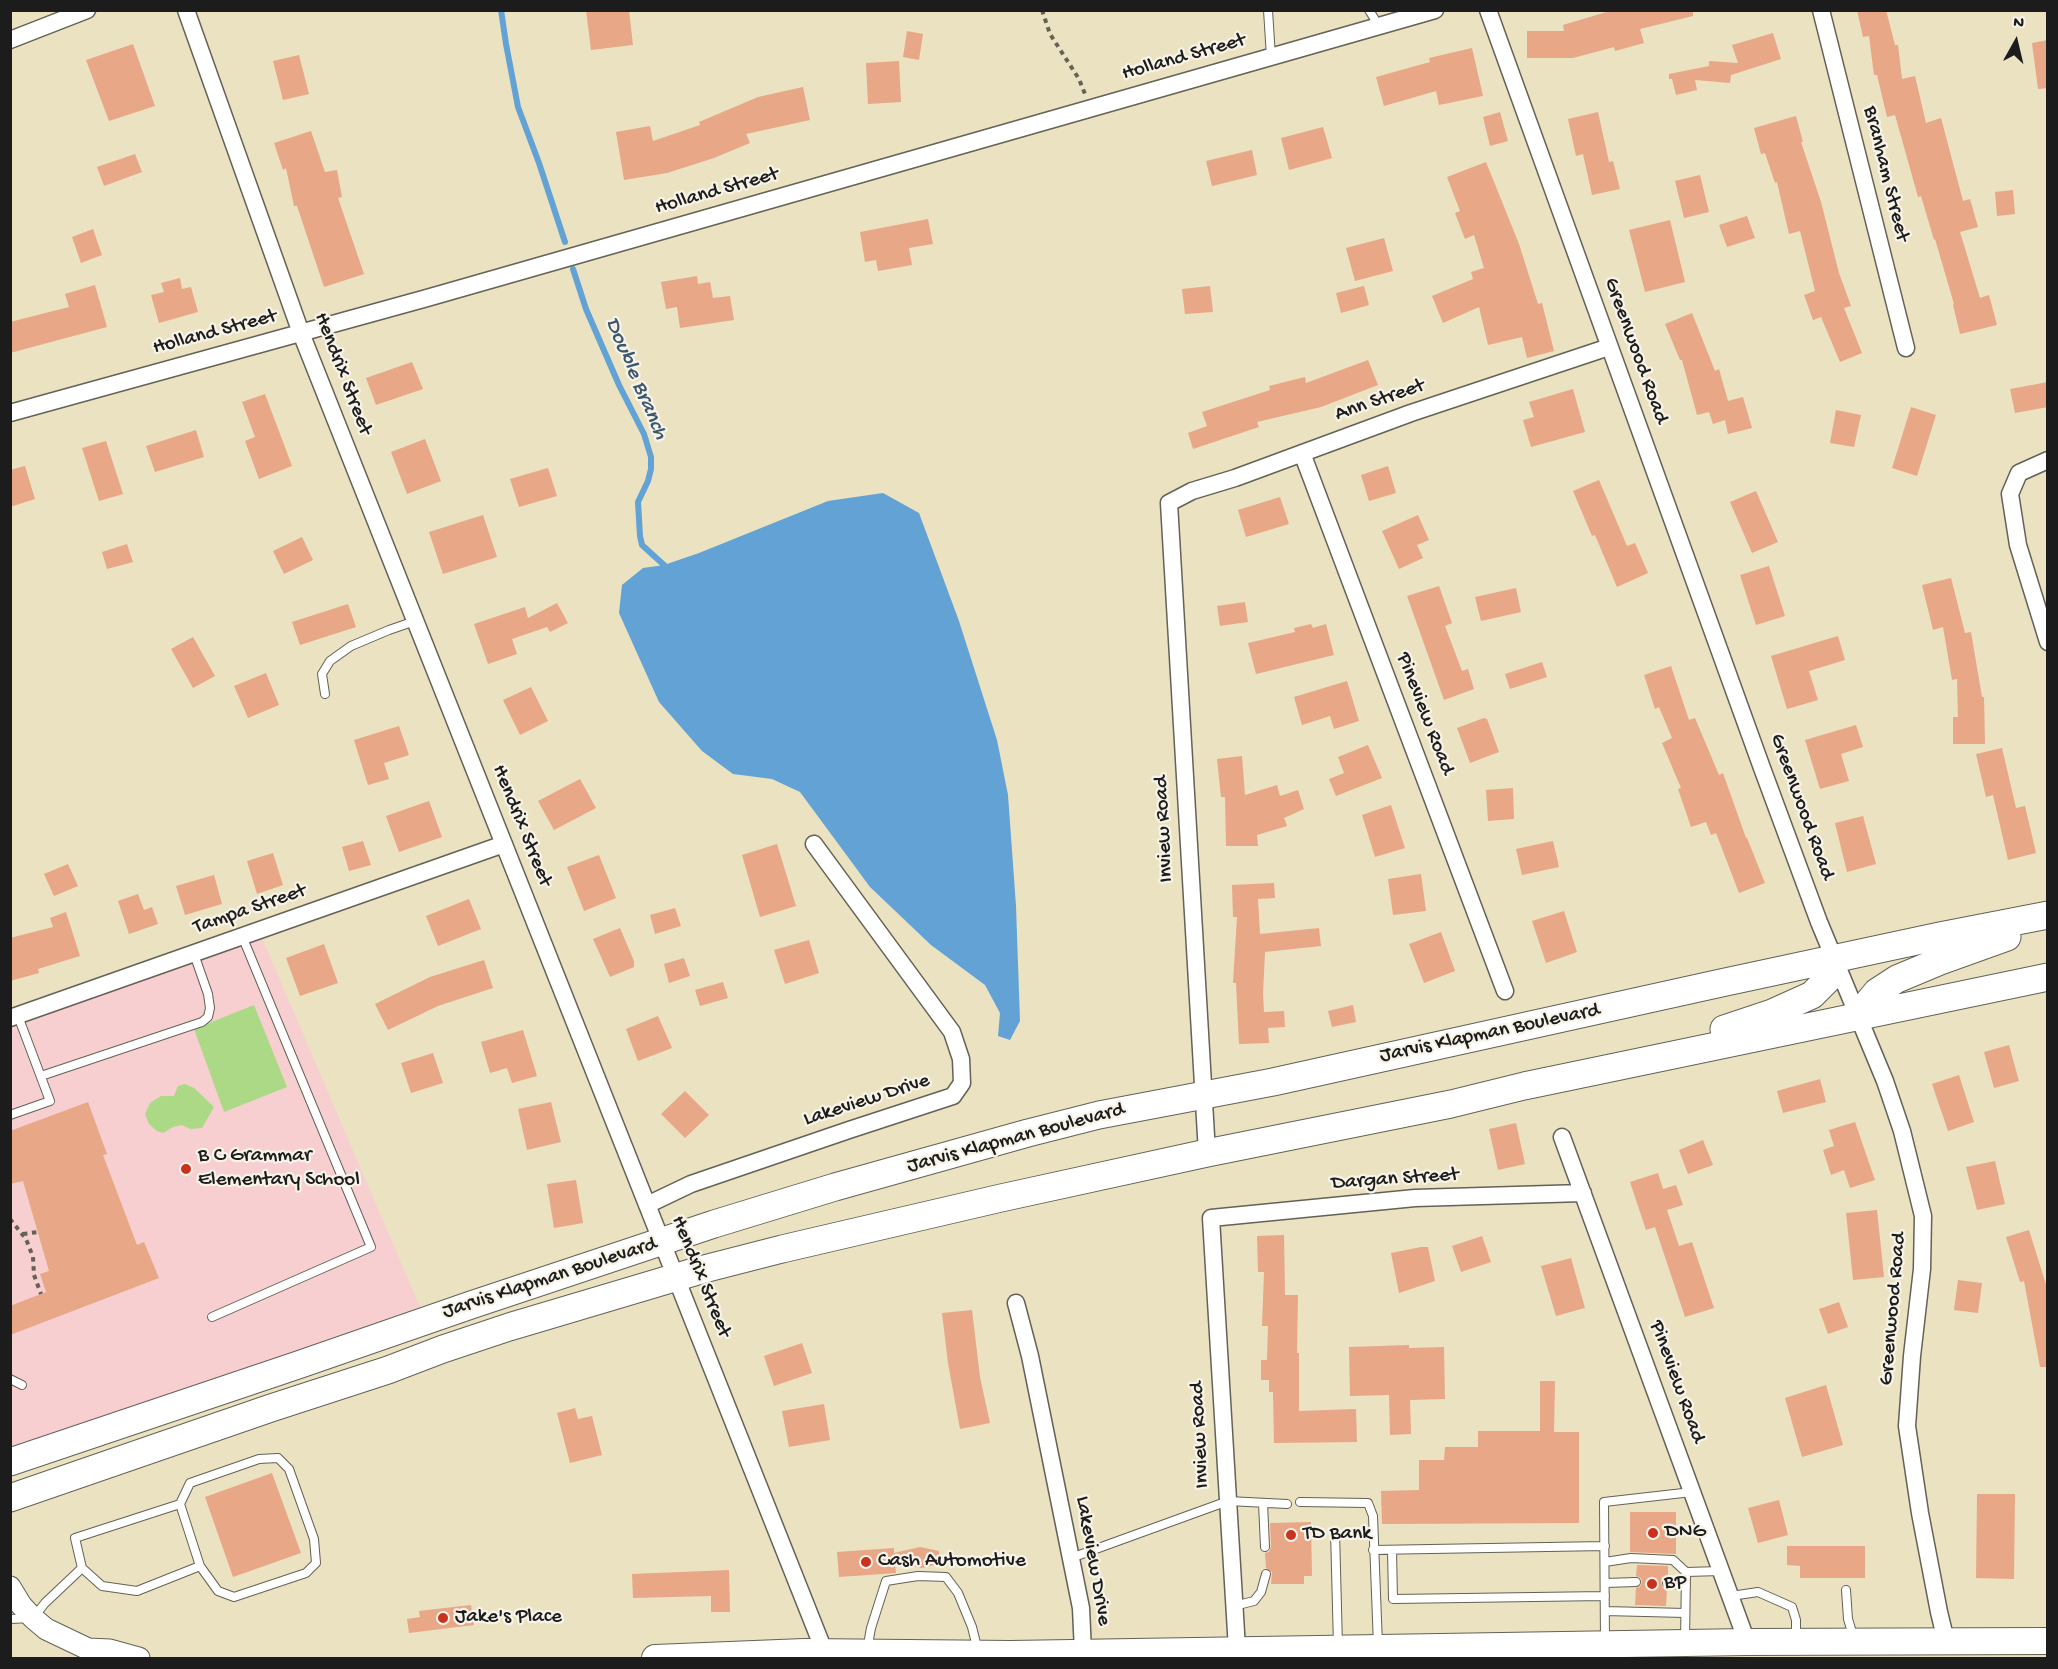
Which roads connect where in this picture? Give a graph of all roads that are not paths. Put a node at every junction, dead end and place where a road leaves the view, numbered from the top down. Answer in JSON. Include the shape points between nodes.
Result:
{"nodes":[{"id":1,"x":87,"y":10,"type":"edge"},
{"id":2,"x":186,"y":10,"type":"edge"},
{"id":3,"x":1268,"y":10,"type":"edge"},
{"id":4,"x":1369,"y":10,"type":"edge"},
{"id":5,"x":1435,"y":10,"type":"edge"},
{"id":6,"x":1488,"y":10,"type":"edge"},
{"id":7,"x":1821,"y":10,"type":"edge"},
{"id":8,"x":1379,"y":26,"type":"junction"},
{"id":9,"x":11,"y":35,"type":"edge"},
{"id":10,"x":1270,"y":57,"type":"junction"},
{"id":11,"x":301,"y":333,"type":"junction"},
{"id":12,"x":1609,"y":347,"type":"junction"},
{"id":13,"x":1906,"y":348,"type":"dead end"},
{"id":14,"x":10,"y":413,"type":"edge"},
{"id":15,"x":1302,"y":453,"type":"junction"},
{"id":16,"x":2048,"y":460,"type":"edge"},
{"id":17,"x":1169,"y":503,"type":"joint"},
{"id":18,"x":416,"y":621,"type":"junction"},
{"id":19,"x":2048,"y":642,"type":"edge"},
{"id":20,"x":325,"y":694,"type":"dead end"},
{"id":21,"x":814,"y":843,"type":"dead end"},
{"id":22,"x":504,"y":844,"type":"junction"},
{"id":23,"x":2048,"y":915,"type":"edge"},
{"id":24,"x":2048,"y":922,"type":"edge"},
{"id":25,"x":242,"y":936,"type":"junction"},
{"id":26,"x":194,"y":954,"type":"junction"},
{"id":27,"x":1834,"y":959,"type":"junction"},
{"id":28,"x":2048,"y":977,"type":"edge"},
{"id":29,"x":1505,"y":991,"type":"dead end"},
{"id":30,"x":1857,"y":1016,"type":"junction"},
{"id":31,"x":14,"y":1017,"type":"edge"},
{"id":32,"x":1618,"y":1066,"type":"junction"},
{"id":33,"x":41,"y":1076,"type":"junction"},
{"id":34,"x":1203,"y":1096,"type":"junction"},
{"id":35,"x":10,"y":1115,"type":"edge"},
{"id":36,"x":1562,"y":1137,"type":"dead end"},
{"id":37,"x":1207,"y":1153,"type":"junction"},
{"id":38,"x":1583,"y":1193,"type":"junction"},
{"id":39,"x":647,"y":1204,"type":"junction"},
{"id":40,"x":1211,"y":1218,"type":"joint"},
{"id":41,"x":662,"y":1242,"type":"junction"},
{"id":42,"x":676,"y":1277,"type":"junction"},
{"id":43,"x":1016,"y":1304,"type":"dead end"},
{"id":44,"x":212,"y":1317,"type":"dead end"},
{"id":45,"x":10,"y":1379,"type":"edge"},
{"id":46,"x":22,"y":1385,"type":"dead end"},
{"id":47,"x":10,"y":1462,"type":"edge"},
{"id":48,"x":1692,"y":1492,"type":"junction"},
{"id":49,"x":10,"y":1498,"type":"edge"},
{"id":50,"x":1228,"y":1502,"type":"junction"},
{"id":51,"x":1300,"y":1502,"type":"dead end"},
{"id":52,"x":1263,"y":1503,"type":"junction"},
{"id":53,"x":180,"y":1504,"type":"junction"},
{"id":54,"x":1287,"y":1504,"type":"dead end"},
{"id":55,"x":1335,"y":1531,"type":"dead end"},
{"id":56,"x":1605,"y":1546,"type":"junction"},
{"id":57,"x":1265,"y":1547,"type":"dead end"},
{"id":58,"x":1373,"y":1550,"type":"junction"},
{"id":59,"x":1392,"y":1550,"type":"junction"},
{"id":60,"x":1071,"y":1558,"type":"junction"},
{"id":61,"x":1605,"y":1562,"type":"junction"},
{"id":62,"x":200,"y":1566,"type":"junction"},
{"id":63,"x":82,"y":1568,"type":"junction"},
{"id":64,"x":1721,"y":1571,"type":"junction"},
{"id":65,"x":1686,"y":1572,"type":"junction"},
{"id":66,"x":1266,"y":1574,"type":"dead end"},
{"id":67,"x":1636,"y":1582,"type":"dead end"},
{"id":68,"x":1605,"y":1583,"type":"junction"},
{"id":69,"x":1667,"y":1583,"type":"dead end"},
{"id":70,"x":1686,"y":1586,"type":"junction"},
{"id":71,"x":10,"y":1587,"type":"edge"},
{"id":72,"x":1846,"y":1590,"type":"dead end"},
{"id":73,"x":1605,"y":1596,"type":"junction"},
{"id":74,"x":1731,"y":1596,"type":"junction"},
{"id":75,"x":1234,"y":1606,"type":"junction"},
{"id":76,"x":1605,"y":1611,"type":"junction"},
{"id":77,"x":1685,"y":1613,"type":"junction"},
{"id":78,"x":33,"y":1618,"type":"junction"},
{"id":79,"x":10,"y":1619,"type":"edge"},
{"id":80,"x":1946,"y":1641,"type":"junction"},
{"id":81,"x":2048,"y":1641,"type":"edge"},
{"id":82,"x":1747,"y":1642,"type":"junction"},
{"id":83,"x":1685,"y":1643,"type":"junction"},
{"id":84,"x":1605,"y":1645,"type":"junction"},
{"id":85,"x":1784,"y":1647,"type":"edge"},
{"id":86,"x":1846,"y":1647,"type":"edge"},
{"id":87,"x":1237,"y":1649,"type":"junction"},
{"id":88,"x":1338,"y":1649,"type":"junction"},
{"id":89,"x":1378,"y":1649,"type":"junction"},
{"id":90,"x":825,"y":1653,"type":"junction"},
{"id":91,"x":1453,"y":1653,"type":"edge"},
{"id":92,"x":94,"y":1654,"type":"edge"},
{"id":93,"x":867,"y":1654,"type":"junction"},
{"id":94,"x":979,"y":1654,"type":"junction"},
{"id":95,"x":1068,"y":1654,"type":"edge"},
{"id":96,"x":1278,"y":1655,"type":"edge"},
{"id":97,"x":140,"y":1659,"type":"edge"},
{"id":98,"x":656,"y":1659,"type":"edge"}],
"edges":[{"from":1,"to":9,"type":"street"},
{"from":2,"to":11,"type":"street","name":"Hendrix Street"},
{"from":3,"to":10,"type":"lane"},
{"from":4,"to":8,"type":"lane"},
{"from":5,"to":8,"type":"street","name":"Holland Street"},
{"from":6,"to":12,"type":"street","name":"Greenwood Road"},
{"from":7,"to":13,"type":"street","name":"Branham Street"},
{"from":8,"to":10,"type":"street","name":"Holland Street"},
{"from":10,"to":11,"type":"street","name":"Holland Street"},
{"from":11,"to":14,"type":"street","name":"Holland Street"},
{"from":11,"to":18,"type":"street","name":"Hendrix Street"},
{"from":12,"to":15,"type":"street","name":"Ann Street"},
{"from":12,"to":27,"type":"street","name":"Greenwood Road"},
{"from":15,"to":17,"type":"street","name":"Ann Street","via":[[1192,491]]},
{"from":15,"to":29,"type":"street","name":"Pineview Road"},
{"from":16,"to":19,"type":"street","via":[[2019,473],[2010,494],[2018,546]]},
{"from":17,"to":34,"type":"street","name":"Inview Road"},
{"from":18,"to":20,"type":"lane","via":[[351,646],[330,661],[322,674]]},
{"from":18,"to":22,"type":"street","name":"Hendrix Street"},
{"from":21,"to":39,"type":"street","name":"Lakeview Drive","via":[[952,1032],[961,1059],[962,1083],[953,1096],[691,1184]]},
{"from":22,"to":25,"type":"street","name":"Tampa Street"},
{"from":22,"to":39,"type":"street","name":"Hendrix Street"},
{"from":23,"to":27,"type":"highway","name":"Jarvis Klapman Boulevard"},
{"from":24,"to":30,"type":"highway","via":[[1897,979],[1877,992]]},
{"from":25,"to":26,"type":"street","name":"Tampa Street"},
{"from":25,"to":44,"type":"lane","via":[[371,1247]]},
{"from":26,"to":31,"type":"street","name":"Tampa Street"},
{"from":26,"to":33,"type":"lane","via":[[210,1008],[202,1022]]},
{"from":27,"to":30,"type":"street","name":"Greenwood Road"},
{"from":27,"to":32,"type":"highway","via":[[1827,980],[1812,995],[1772,1013]]},
{"from":27,"to":34,"type":"highway","name":"Jarvis Klapman Boulevard"},
{"from":28,"to":30,"type":"highway","name":"Jarvis Klapman Boulevard"},
{"from":30,"to":32,"type":"highway","name":"Jarvis Klapman Boulevard"},
{"from":30,"to":80,"type":"street","name":"Greenwood Road","via":[[1902,1131],[1923,1216],[1922,1269],[1907,1426]]},
{"from":31,"to":33,"type":"lane"},
{"from":32,"to":37,"type":"highway","name":"Jarvis Klapman Boulevard"},
{"from":33,"to":35,"type":"lane","via":[[50,1101]]},
{"from":34,"to":37,"type":"street","name":"Inview Road"},
{"from":34,"to":41,"type":"highway","name":"Jarvis Klapman Boulevard","via":[[1028,1132]]},
{"from":36,"to":38,"type":"street","name":"Pineview Road"},
{"from":37,"to":42,"type":"highway","name":"Jarvis Klapman Boulevard","via":[[782,1248]]},
{"from":38,"to":40,"type":"street","name":"Dargan Street","via":[[1415,1198]]},
{"from":38,"to":48,"type":"street","name":"Pineview Road"},
{"from":39,"to":41,"type":"street","name":"Hendrix Street"},
{"from":40,"to":50,"type":"street","name":"Inview Road"},
{"from":41,"to":42,"type":"street","name":"Hendrix Street"},
{"from":41,"to":47,"type":"highway","name":"Jarvis Klapman Boulevard"},
{"from":42,"to":49,"type":"highway","name":"Jarvis Klapman Boulevard","via":[[487,1334]]},
{"from":42,"to":90,"type":"street","name":"Hendrix Street"},
{"from":43,"to":60,"type":"street","name":"Lakeview Drive"},
{"from":45,"to":46,"type":"lane"},
{"from":48,"to":56,"type":"lane","via":[[1605,1502]]},
{"from":48,"to":64,"type":"street","name":"Pineview Road"},
{"from":50,"to":52,"type":"lane"},
{"from":50,"to":60,"type":"lane"},
{"from":50,"to":75,"type":"street","name":"Inview Road"},
{"from":51,"to":58,"type":"lane","via":[[1368,1503],[1373,1516]]},
{"from":52,"to":54,"type":"lane"},
{"from":52,"to":57,"type":"lane"},
{"from":53,"to":62,"type":"lane"},
{"from":53,"to":62,"type":"lane","via":[[190,1483],[259,1460],[278,1458],[289,1469],[314,1539],[316,1563],[306,1573],[234,1597],[218,1591]]},
{"from":53,"to":63,"type":"lane","via":[[75,1538]]},
{"from":55,"to":88,"type":"lane"},
{"from":56,"to":59,"type":"lane"},
{"from":56,"to":61,"type":"lane"},
{"from":58,"to":59,"type":"lane"},
{"from":58,"to":89,"type":"lane"},
{"from":59,"to":73,"type":"lane","via":[[1393,1599]]},
{"from":60,"to":95,"type":"street","name":"Lakeview Drive","via":[[1081,1608]]},
{"from":61,"to":65,"type":"lane","via":[[1631,1558],[1673,1560]]},
{"from":61,"to":68,"type":"lane"},
{"from":62,"to":63,"type":"lane","via":[[137,1591],[102,1586]]},
{"from":63,"to":78,"type":"lane"},
{"from":64,"to":65,"type":"lane"},
{"from":64,"to":74,"type":"street","name":"Pineview Road"},
{"from":65,"to":70,"type":"lane"},
{"from":66,"to":75,"type":"lane","via":[[1254,1601]]},
{"from":67,"to":68,"type":"lane"},
{"from":68,"to":73,"type":"lane"},
{"from":69,"to":70,"type":"lane"},
{"from":70,"to":77,"type":"lane"},
{"from":71,"to":78,"type":"street"},
{"from":72,"to":86,"type":"lane"},
{"from":73,"to":76,"type":"lane"},
{"from":74,"to":82,"type":"street","name":"Pineview Road"},
{"from":74,"to":85,"type":"lane","via":[[1758,1592],[1792,1607],[1796,1620]]},
{"from":75,"to":87,"type":"street","name":"Inview Road"},
{"from":76,"to":77,"type":"lane"},
{"from":76,"to":84,"type":"lane"},
{"from":77,"to":83,"type":"lane"},
{"from":78,"to":79,"type":"lane"},
{"from":78,"to":92,"type":"street"},
{"from":80,"to":81,"type":"main road"},
{"from":80,"to":86,"type":"main road"},
{"from":82,"to":83,"type":"main road"},
{"from":82,"to":85,"type":"main road"},
{"from":83,"to":84,"type":"main road"},
{"from":84,"to":91,"type":"main road"},
{"from":85,"to":86,"type":"main road"},
{"from":87,"to":95,"type":"main road"},
{"from":87,"to":96,"type":"main road"},
{"from":88,"to":89,"type":"main road"},
{"from":88,"to":96,"type":"main road"},
{"from":89,"to":91,"type":"main road"},
{"from":90,"to":93,"type":"main road"},
{"from":90,"to":98,"type":"main road"},
{"from":92,"to":97,"type":"street","via":[[110,1650]]},
{"from":93,"to":94,"type":"main road"},
{"from":93,"to":94,"type":"lane","via":[[886,1581],[946,1576],[972,1627]]},
{"from":94,"to":95,"type":"main road"}]}
